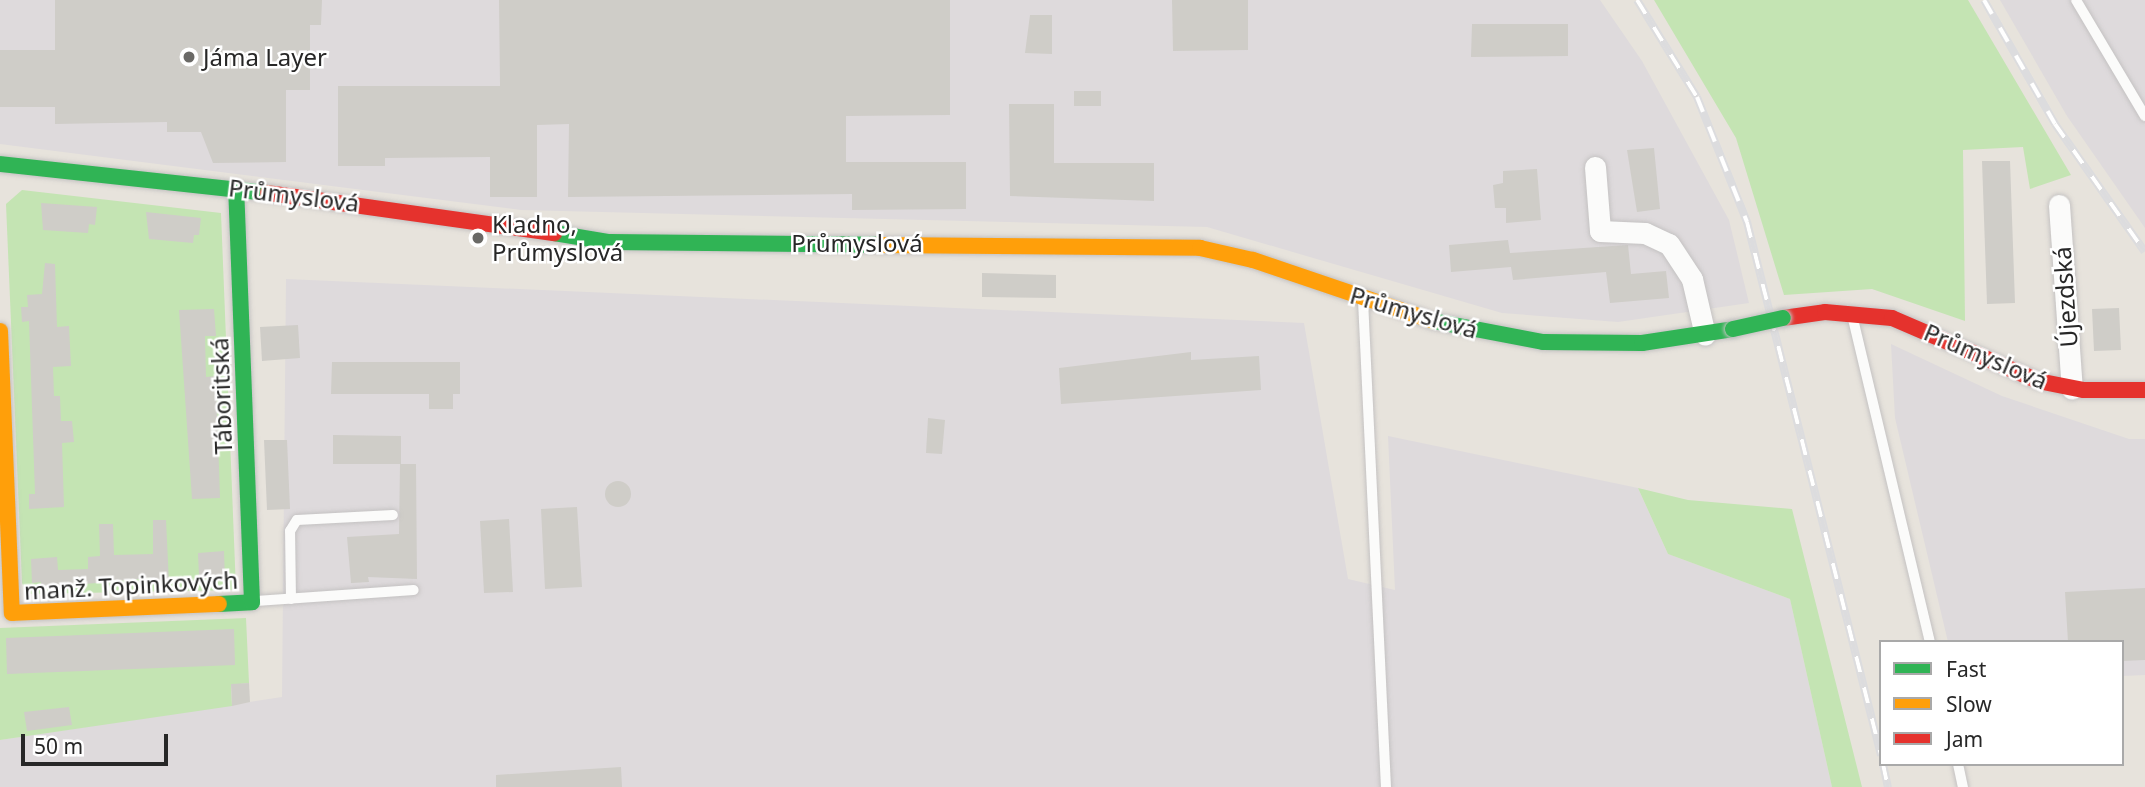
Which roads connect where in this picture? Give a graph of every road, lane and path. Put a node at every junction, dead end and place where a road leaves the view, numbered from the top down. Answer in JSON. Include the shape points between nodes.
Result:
{"nodes":[{"id":1,"x":2076,"y":0,"type":"edge"},
{"id":2,"x":2145,"y":116,"type":"edge"},
{"id":3,"x":0,"y":164,"type":"edge"},
{"id":4,"x":1595,"y":167,"type":"dead end"},
{"id":5,"x":236,"y":188,"type":"junction"},
{"id":6,"x":2059,"y":205,"type":"dead end"},
{"id":7,"x":1363,"y":297,"type":"junction"},
{"id":8,"x":1851,"y":313,"type":"junction"},
{"id":9,"x":0,"y":331,"type":"edge"},
{"id":10,"x":1705,"y":335,"type":"junction"},
{"id":11,"x":2072,"y":389,"type":"junction"},
{"id":12,"x":2145,"y":390,"type":"edge"},
{"id":13,"x":393,"y":515,"type":"dead end"},
{"id":14,"x":414,"y":590,"type":"dead end"},
{"id":15,"x":291,"y":599,"type":"junction"},
{"id":16,"x":252,"y":602,"type":"junction"},
{"id":17,"x":1930,"y":640,"type":"edge"},
{"id":18,"x":1959,"y":766,"type":"edge"},
{"id":19,"x":1385,"y":787,"type":"edge"},
{"id":20,"x":1964,"y":787,"type":"edge"}],
"edges":[{"from":1,"to":2,"type":"lane"},
{"from":3,"to":5,"type":"street","name":"Průmyslová"},
{"from":4,"to":10,"type":"street","via":[[1600,231],[1645,233],[1669,244],[1692,279]]},
{"from":5,"to":7,"type":"street","name":"Průmyslová","via":[[609,242],[1200,248],[1237,254]]},
{"from":5,"to":16,"type":"street","name":"Táboritská"},
{"from":6,"to":11,"type":"street","name":"Újezdská"},
{"from":7,"to":10,"type":"street","name":"Průmyslová","via":[[1461,327],[1543,342],[1622,344]]},
{"from":7,"to":19,"type":"lane"},
{"from":8,"to":10,"type":"street","name":"Průmyslová","bridge":true,"via":[[1783,318]]},
{"from":8,"to":11,"type":"street","name":"Průmyslová","via":[[1892,318],[2014,373]]},
{"from":8,"to":17,"type":"lane"},
{"from":9,"to":16,"type":"street","name":"manž. Topinkových","via":[[12,613]]},
{"from":11,"to":12,"type":"street","name":"Průmyslová"},
{"from":13,"to":15,"type":"lane","via":[[297,520],[290,531]]},
{"from":14,"to":15,"type":"lane"},
{"from":15,"to":16,"type":"lane"},
{"from":18,"to":20,"type":"lane"}]}
